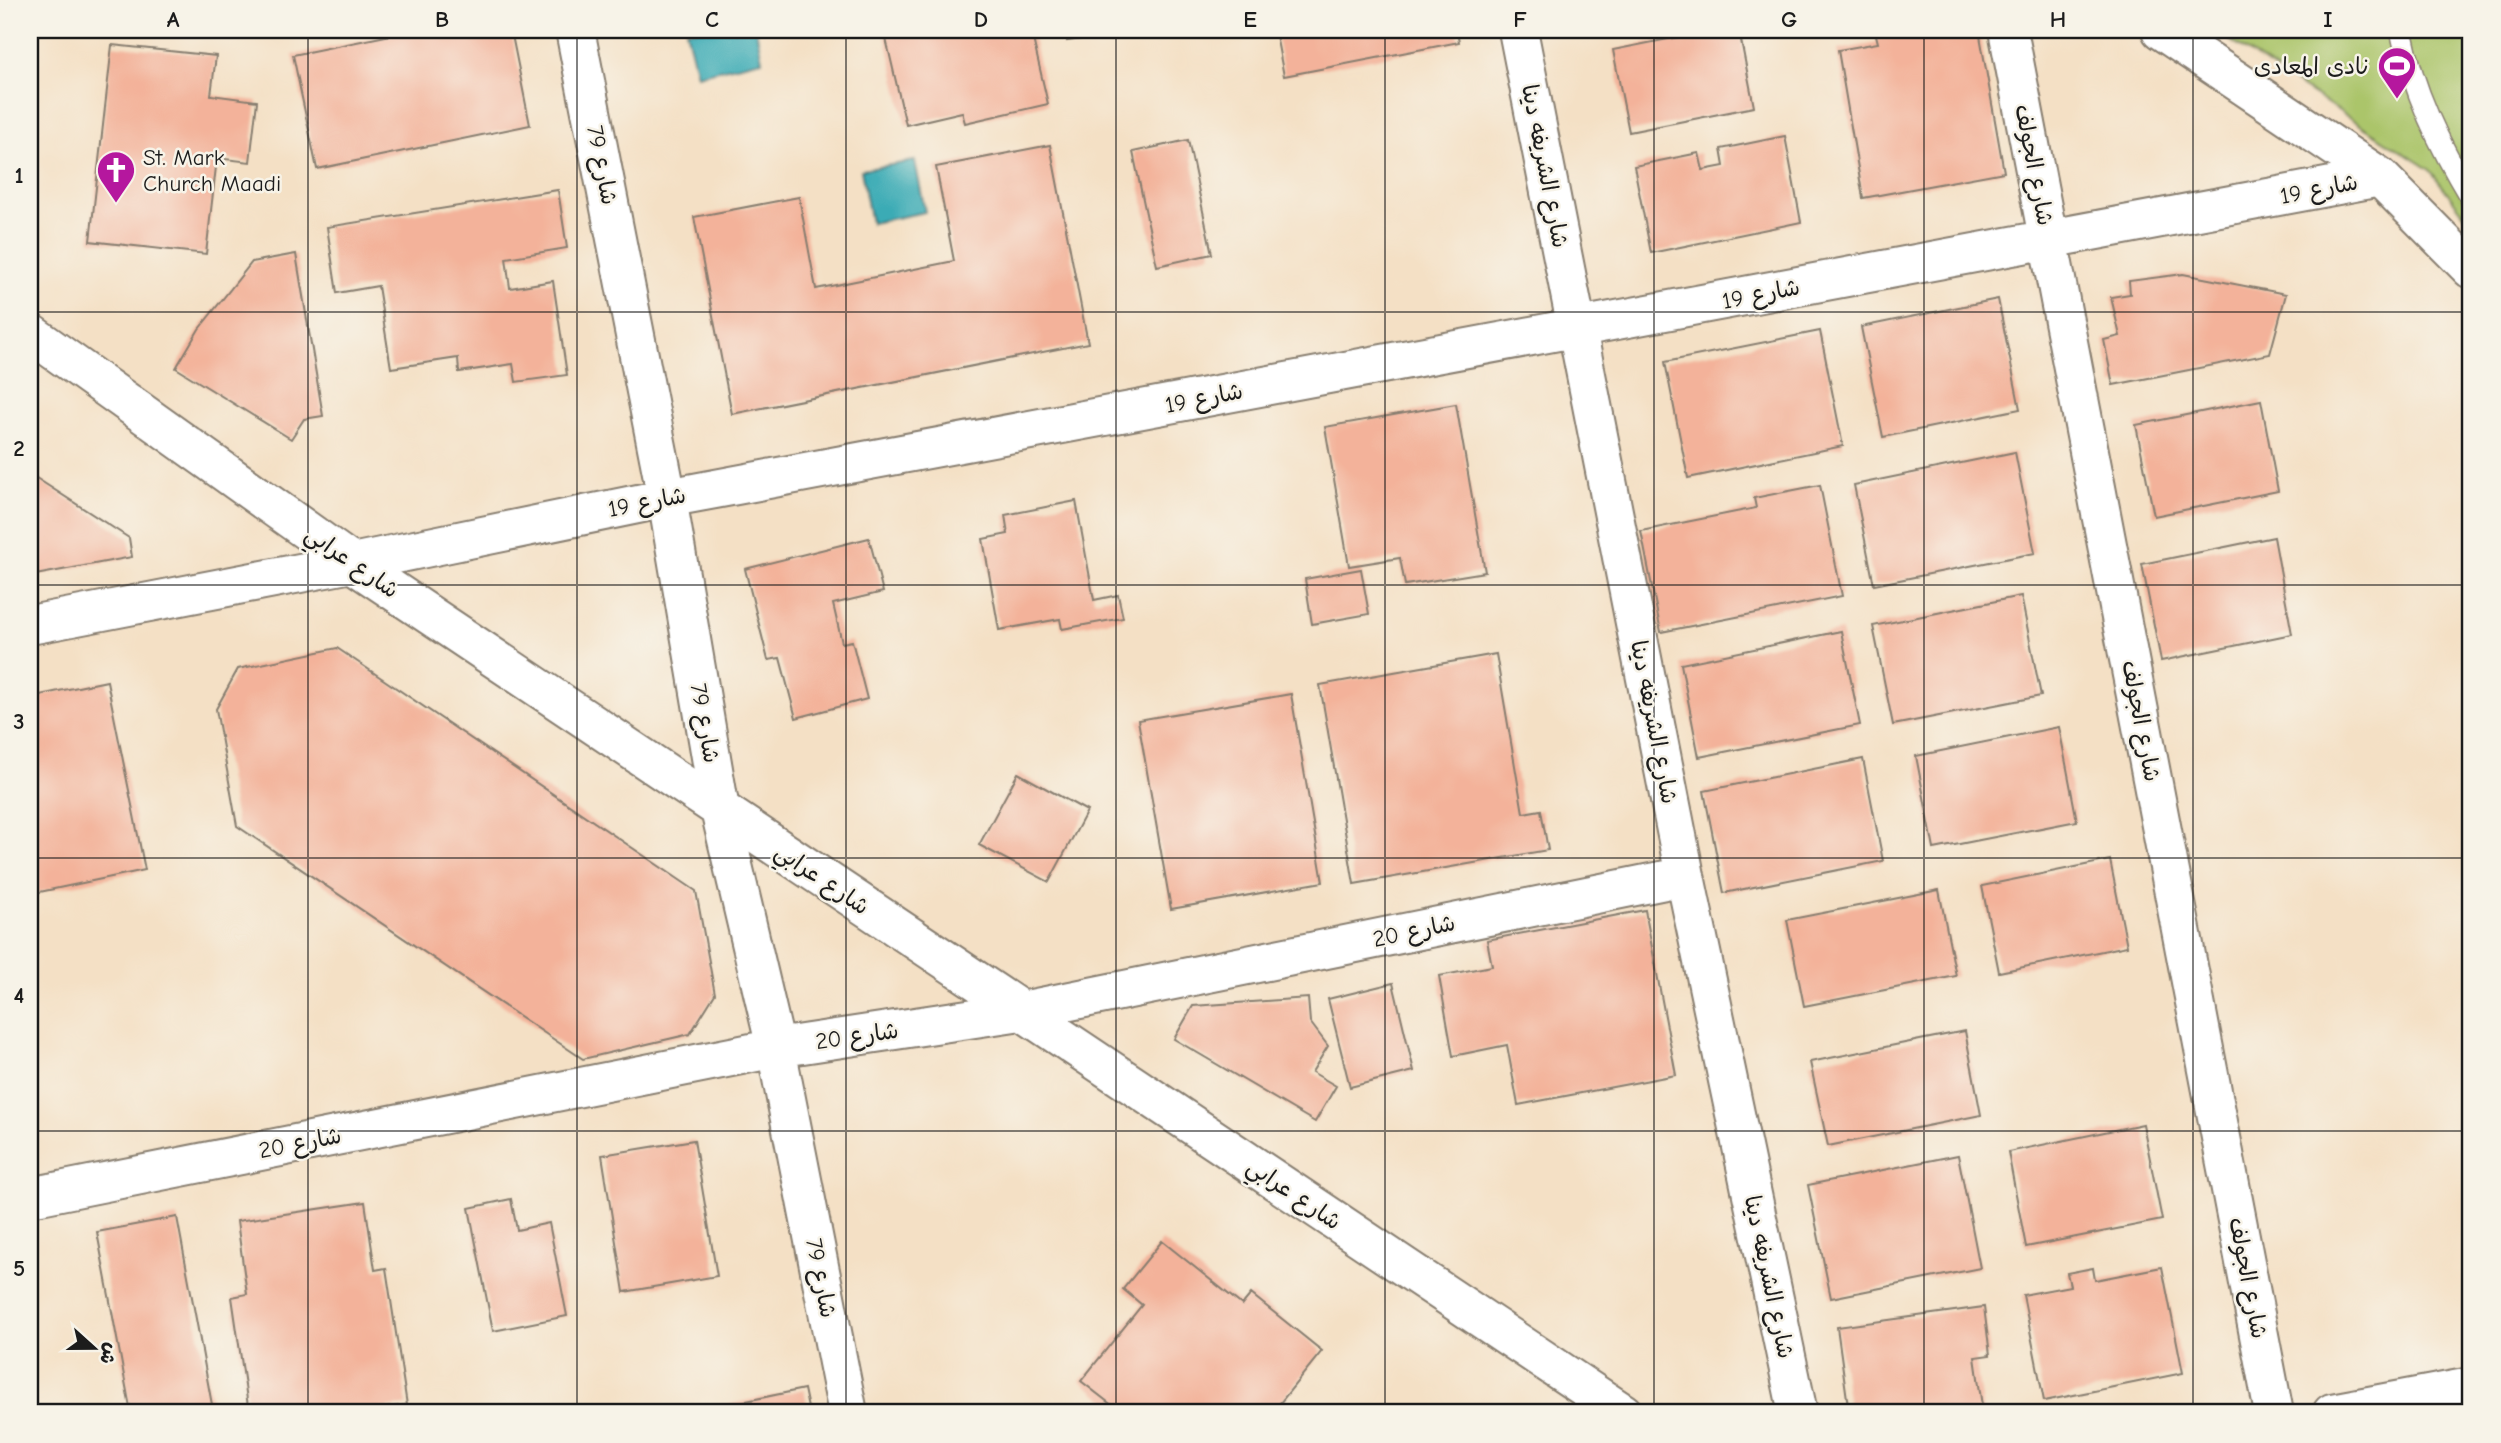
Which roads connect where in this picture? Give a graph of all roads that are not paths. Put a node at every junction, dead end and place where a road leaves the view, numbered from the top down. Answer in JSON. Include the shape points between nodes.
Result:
{"nodes":[{"id":1,"x":575,"y":30,"type":"edge"},
{"id":2,"x":1518,"y":30,"type":"edge"},
{"id":3,"x":2008,"y":30,"type":"edge"},
{"id":4,"x":2161,"y":30,"type":"edge"},
{"id":5,"x":2401,"y":30,"type":"edge"},
{"id":6,"x":2379,"y":177,"type":"junction"},
{"id":7,"x":2471,"y":198,"type":"edge"},
{"id":8,"x":2049,"y":240,"type":"junction"},
{"id":9,"x":2471,"y":269,"type":"edge"},
{"id":10,"x":1577,"y":329,"type":"junction"},
{"id":11,"x":30,"y":333,"type":"edge"},
{"id":12,"x":667,"y":498,"type":"junction"},
{"id":13,"x":352,"y":563,"type":"junction"},
{"id":14,"x":30,"y":625,"type":"edge"},
{"id":15,"x":720,"y":810,"type":"junction"},
{"id":16,"x":1685,"y":876,"type":"junction"},
{"id":17,"x":1021,"y":1012,"type":"junction"},
{"id":18,"x":776,"y":1048,"type":"junction"},
{"id":19,"x":30,"y":1197,"type":"edge"},
{"id":20,"x":2471,"y":1387,"type":"edge"},
{"id":21,"x":848,"y":1413,"type":"edge"},
{"id":22,"x":1623,"y":1413,"type":"edge"},
{"id":23,"x":1798,"y":1413,"type":"edge"},
{"id":24,"x":2274,"y":1413,"type":"edge"},
{"id":25,"x":2332,"y":1413,"type":"edge"}],
"edges":[{"from":1,"to":12,"type":"street","name":"شارع 79"},
{"from":2,"to":10,"type":"street","name":"شارع الشريفه دينا"},
{"from":3,"to":8,"type":"street","name":"شارع الجولف"},
{"from":4,"to":6,"type":"street"},
{"from":5,"to":7,"type":"lane","via":[[2421,103]]},
{"from":6,"to":8,"type":"street","name":"شارع 19"},
{"from":6,"to":9,"type":"street"},
{"from":8,"to":10,"type":"street","name":"شارع 19"},
{"from":8,"to":24,"type":"street","name":"شارع الجولف"},
{"from":10,"to":12,"type":"street","name":"شارع 19"},
{"from":10,"to":16,"type":"street","name":"شارع الشريفه دينا"},
{"from":11,"to":13,"type":"street","name":"شارع عرابي"},
{"from":12,"to":13,"type":"street","name":"شارع 19"},
{"from":12,"to":15,"type":"street","name":"شارع 79"},
{"from":13,"to":14,"type":"street","name":"شارع 19"},
{"from":13,"to":15,"type":"street","name":"شارع عرابي"},
{"from":15,"to":17,"type":"street","name":"شارع عرابي"},
{"from":15,"to":18,"type":"street","name":"شارع 79"},
{"from":16,"to":17,"type":"street","name":"شارع 20"},
{"from":16,"to":23,"type":"street","name":"شارع الشريفه دينا"},
{"from":17,"to":18,"type":"street","name":"شارع 20"},
{"from":17,"to":22,"type":"street","name":"شارع عرابي"},
{"from":18,"to":19,"type":"street","name":"شارع 20"},
{"from":18,"to":21,"type":"street","name":"شارع 79"},
{"from":20,"to":25,"type":"street"}]}
